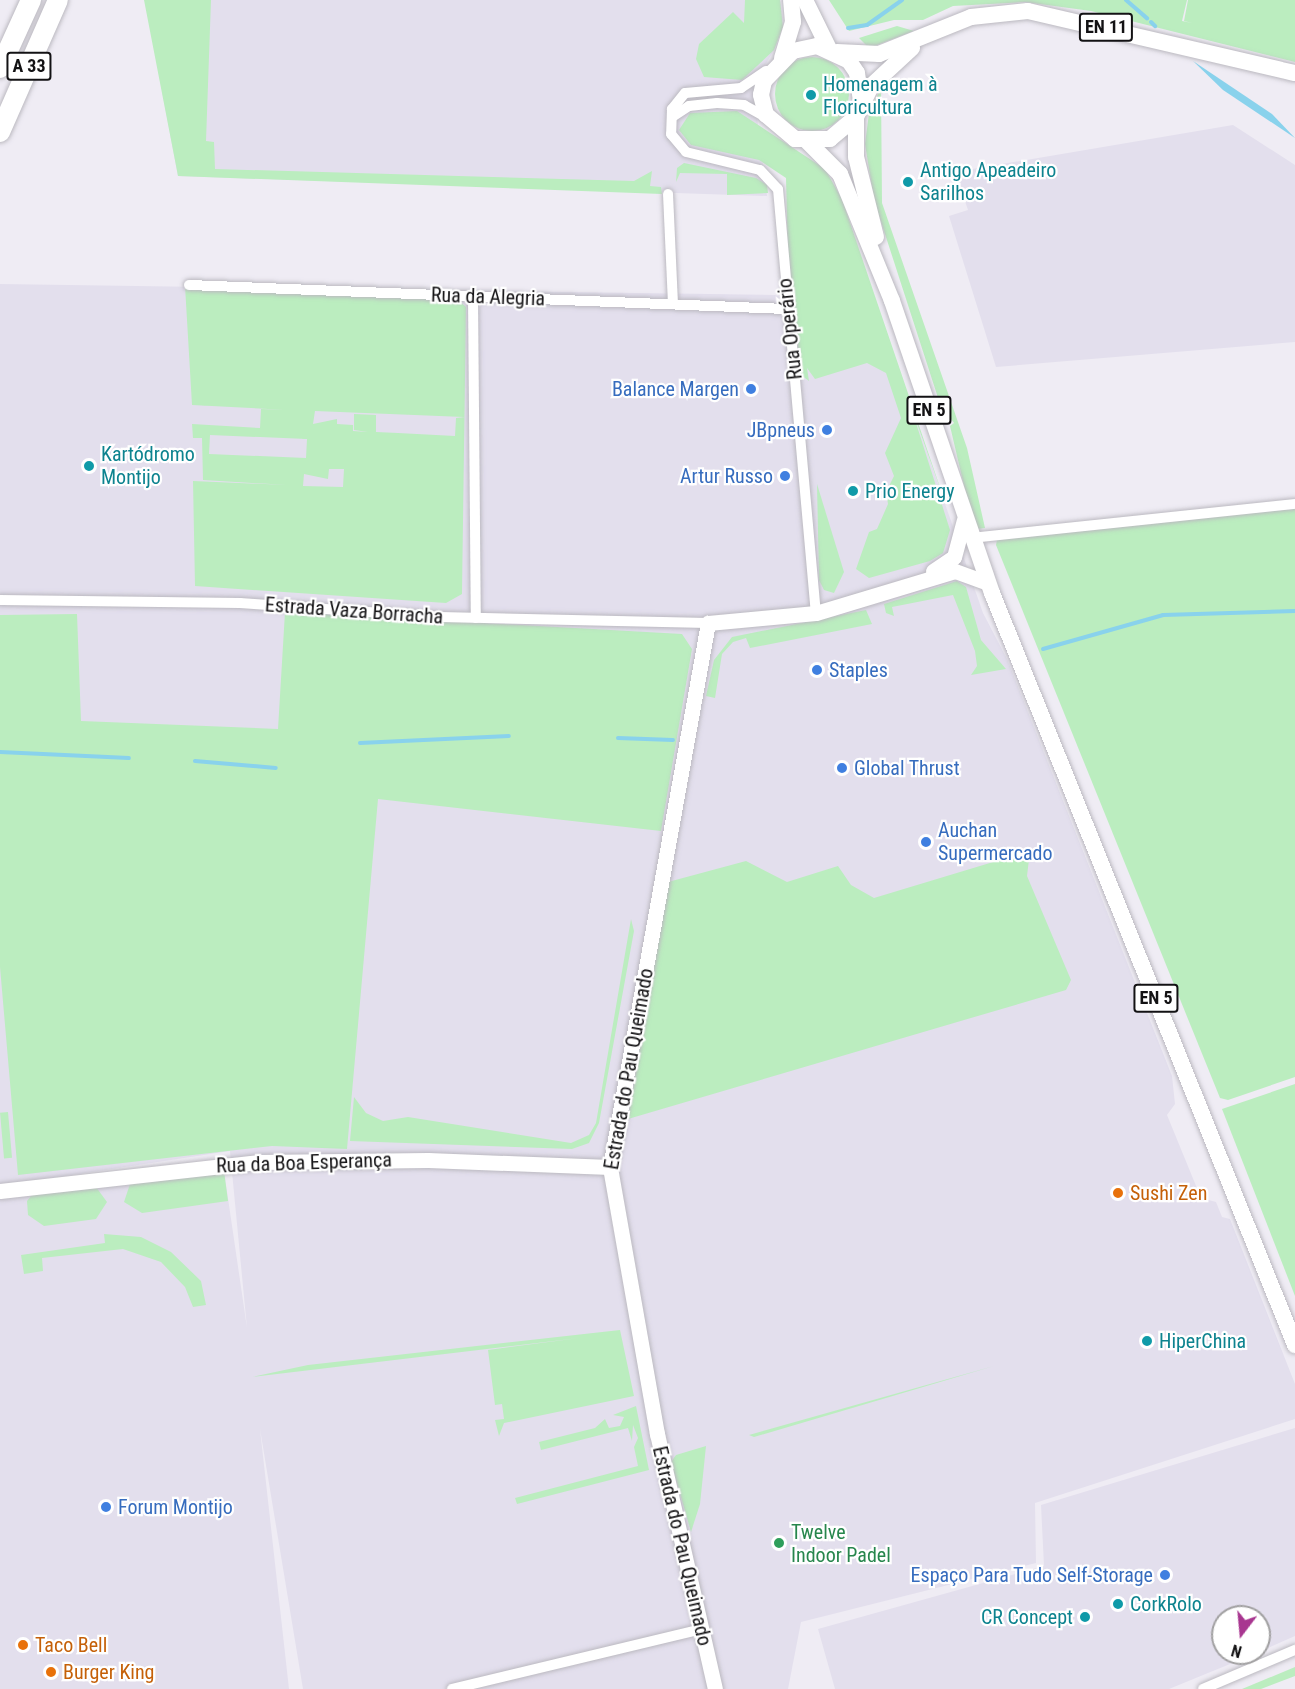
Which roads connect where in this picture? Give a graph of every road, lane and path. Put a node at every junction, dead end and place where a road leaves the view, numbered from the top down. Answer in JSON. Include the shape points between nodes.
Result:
{"nodes":[{"id":1,"x":31,"y":0,"type":"edge"},
{"id":2,"x":58,"y":0,"type":"edge"},
{"id":3,"x":791,"y":0,"type":"edge"},
{"id":4,"x":805,"y":0,"type":"edge"},
{"id":5,"x":920,"y":42,"type":"junction"},
{"id":6,"x":833,"y":51,"type":"junction"},
{"id":7,"x":778,"y":62,"type":"junction"},
{"id":8,"x":0,"y":68,"type":"edge"},
{"id":9,"x":1294,"y":72,"type":"edge"},
{"id":10,"x":859,"y":109,"type":"junction"},
{"id":11,"x":672,"y":117,"type":"junction"},
{"id":12,"x":771,"y":122,"type":"junction"},
{"id":13,"x":0,"y":132,"type":"edge"},
{"id":14,"x":807,"y":141,"type":"junction"},
{"id":15,"x":668,"y":194,"type":"dead end"},
{"id":16,"x":189,"y":285,"type":"dead end"},
{"id":17,"x":473,"y":296,"type":"junction"},
{"id":18,"x":892,"y":301,"type":"junction"},
{"id":19,"x":674,"y":304,"type":"junction"},
{"id":20,"x":787,"y":309,"type":"junction"},
{"id":21,"x":1295,"y":504,"type":"edge"},
{"id":22,"x":964,"y":520,"type":"junction"},
{"id":23,"x":970,"y":538,"type":"junction"},
{"id":24,"x":915,"y":581,"type":"junction"},
{"id":25,"x":988,"y":583,"type":"junction"},
{"id":26,"x":0,"y":600,"type":"edge"},
{"id":27,"x":816,"y":613,"type":"junction"},
{"id":28,"x":476,"y":618,"type":"junction"},
{"id":29,"x":708,"y":623,"type":"junction"},
{"id":30,"x":610,"y":1167,"type":"junction"},
{"id":31,"x":0,"y":1191,"type":"edge"},
{"id":32,"x":1295,"y":1345,"type":"edge"},
{"id":33,"x":701,"y":1629,"type":"junction"},
{"id":34,"x":1295,"y":1650,"type":"edge"},
{"id":35,"x":452,"y":1689,"type":"edge"},
{"id":36,"x":715,"y":1689,"type":"edge"},
{"id":37,"x":1203,"y":1689,"type":"edge"}],
"edges":[{"from":1,"to":8,"type":"highway","number":"A 33"},
{"from":2,"to":13,"type":"highway","number":"A 33"},
{"from":3,"to":7,"type":"main road","via":[[793,21]]},
{"from":4,"to":6,"type":"main road","number":"EN 5"},
{"from":5,"to":6,"type":"main road","number":"EN 11","via":[[879,54]]},
{"from":5,"to":9,"type":"main road","number":"EN 11","via":[[971,17],[1028,11]]},
{"from":5,"to":10,"type":"main road","number":"EN 11","via":[[886,69]]},
{"from":6,"to":7,"type":"main road","via":[[805,47]]},
{"from":6,"to":10,"type":"main road","number":"EN 5","via":[[857,73]]},
{"from":7,"to":11,"type":"street","via":[[741,88],[684,93]]},
{"from":7,"to":12,"type":"main road","via":[[760,95]]},
{"from":10,"to":14,"type":"main road","via":[[830,139]]},
{"from":10,"to":18,"type":"main road","number":"EN 5","via":[[856,157]]},
{"from":11,"to":12,"type":"street","via":[[689,106],[717,103],[744,105]]},
{"from":11,"to":20,"type":"street","name":"Rua Operário","via":[[671,134],[681,149],[748,166],[776,184]]},
{"from":12,"to":14,"type":"main road","number":"EN 5"},
{"from":14,"to":18,"type":"main road","number":"EN 5","via":[[840,174]]},
{"from":15,"to":19,"type":"street"},
{"from":16,"to":17,"type":"street","name":"Rua da Alegria"},
{"from":17,"to":19,"type":"street","name":"Rua da Alegria"},
{"from":17,"to":28,"type":"street"},
{"from":18,"to":22,"type":"main road","number":"EN 5"},
{"from":19,"to":20,"type":"street","name":"Rua da Alegria"},
{"from":20,"to":27,"type":"street","name":"Rua Operário"},
{"from":21,"to":23,"type":"street"},
{"from":22,"to":23,"type":"main road","number":"EN 5"},
{"from":22,"to":24,"type":"street","via":[[952,560]]},
{"from":23,"to":25,"type":"main road","number":"EN 5"},
{"from":24,"to":25,"type":"street","via":[[959,571]]},
{"from":24,"to":27,"type":"street"},
{"from":25,"to":32,"type":"main road","number":"EN 5"},
{"from":26,"to":28,"type":"street","name":"Estrada Vaza Borracha","via":[[240,603]]},
{"from":27,"to":29,"type":"street"},
{"from":28,"to":29,"type":"street","name":"Estrada Vaza Borracha"},
{"from":29,"to":30,"type":"street","name":"Estrada do Pau Queimado"},
{"from":30,"to":31,"type":"street","name":"Rua da Boa Esperança","via":[[428,1160],[259,1162]]},
{"from":30,"to":33,"type":"street","name":"Estrada do Pau Queimado","via":[[657,1434]]},
{"from":33,"to":35,"type":"street"},
{"from":33,"to":36,"type":"street","name":"Estrada do Pau Queimado"},
{"from":34,"to":37,"type":"street"}]}
